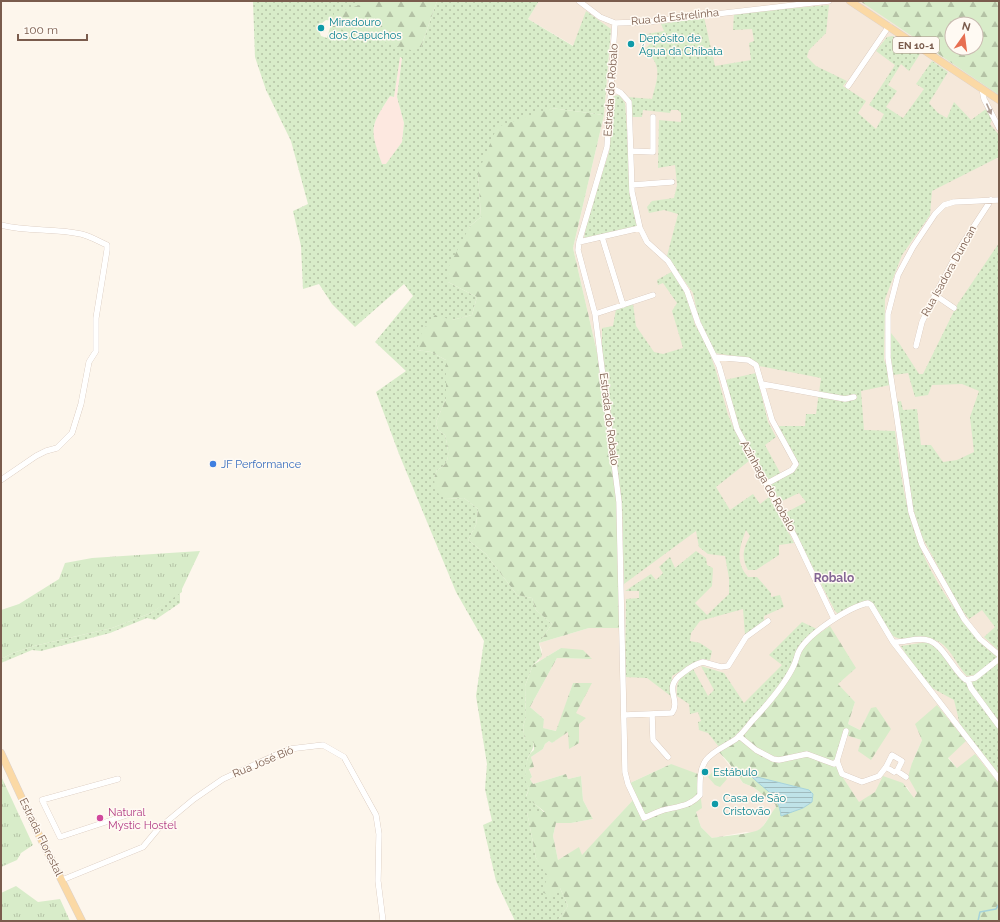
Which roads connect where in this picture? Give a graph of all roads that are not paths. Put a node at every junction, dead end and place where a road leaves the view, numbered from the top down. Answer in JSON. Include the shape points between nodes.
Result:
{"nodes":[{"id":1,"x":579,"y":1,"type":"edge"},
{"id":2,"x":830,"y":1,"type":"edge"},
{"id":3,"x":850,"y":1,"type":"edge"},
{"id":4,"x":615,"y":23,"type":"junction"},
{"id":5,"x":889,"y":26,"type":"junction"},
{"id":6,"x":848,"y":86,"type":"dead end"},
{"id":7,"x":612,"y":88,"type":"junction"},
{"id":8,"x":982,"y":89,"type":"junction"},
{"id":9,"x":999,"y":100,"type":"edge"},
{"id":10,"x":653,"y":117,"type":"dead end"},
{"id":11,"x":999,"y":128,"type":"edge"},
{"id":12,"x":631,"y":151,"type":"junction"},
{"id":13,"x":672,"y":182,"type":"dead end"},
{"id":14,"x":632,"y":185,"type":"junction"},
{"id":15,"x":990,"y":200,"type":"junction"},
{"id":16,"x":999,"y":200,"type":"edge"},
{"id":17,"x":977,"y":201,"type":"junction"},
{"id":18,"x":983,"y":212,"type":"junction"},
{"id":19,"x":1,"y":225,"type":"edge"},
{"id":20,"x":640,"y":228,"type":"junction"},
{"id":21,"x":602,"y":237,"type":"junction"},
{"id":22,"x":579,"y":242,"type":"junction"},
{"id":23,"x":654,"y":295,"type":"dead end"},
{"id":24,"x":935,"y":295,"type":"junction"},
{"id":25,"x":623,"y":305,"type":"junction"},
{"id":26,"x":954,"y":308,"type":"dead end"},
{"id":27,"x":595,"y":314,"type":"junction"},
{"id":28,"x":916,"y":346,"type":"dead end"},
{"id":29,"x":715,"y":356,"type":"junction"},
{"id":30,"x":762,"y":384,"type":"junction"},
{"id":31,"x":854,"y":397,"type":"dead end"},
{"id":32,"x":1,"y":480,"type":"edge"},
{"id":33,"x":766,"y":484,"type":"junction"},
{"id":34,"x":834,"y":619,"type":"junction"},
{"id":35,"x":768,"y":621,"type":"dead end"},
{"id":36,"x":893,"y":642,"type":"junction"},
{"id":37,"x":999,"y":655,"type":"edge"},
{"id":38,"x":999,"y":659,"type":"edge"},
{"id":39,"x":968,"y":680,"type":"junction"},
{"id":40,"x":652,"y":714,"type":"junction"},
{"id":41,"x":625,"y":715,"type":"junction"},
{"id":42,"x":999,"y":726,"type":"edge"},
{"id":43,"x":846,"y":731,"type":"dead end"},
{"id":44,"x":739,"y":736,"type":"junction"},
{"id":45,"x":1,"y":753,"type":"edge"},
{"id":46,"x":668,"y":757,"type":"dead end"},
{"id":47,"x":837,"y":762,"type":"junction"},
{"id":48,"x":886,"y":767,"type":"junction"},
{"id":49,"x":894,"y":772,"type":"dead end"},
{"id":50,"x":906,"y":777,"type":"dead end"},
{"id":51,"x":118,"y":779,"type":"dead end"},
{"id":52,"x":999,"y":779,"type":"edge"},
{"id":53,"x":127,"y":815,"type":"dead end"},
{"id":54,"x":62,"y":880,"type":"junction"},
{"id":55,"x":82,"y":921,"type":"edge"},
{"id":56,"x":383,"y":921,"type":"edge"}],
"edges":[{"from":1,"to":4,"type":"street","via":[[600,17]]},
{"from":2,"to":4,"type":"street","name":"Rua da Estrelinha","via":[[647,22]]},
{"from":3,"to":5,"type":"main road","number":"EN 10-1"},
{"from":4,"to":7,"type":"street","name":"Estrada do Robalo"},
{"from":5,"to":6,"type":"street"},
{"from":5,"to":8,"type":"main road","number":"EN 10-1"},
{"from":7,"to":12,"type":"street","name":"Azinhaga do Robalo","via":[[629,102]]},
{"from":7,"to":22,"type":"street","name":"Estrada do Robalo","via":[[607,147]]},
{"from":8,"to":9,"type":"main road","number":"EN 10-1"},
{"from":8,"to":11,"type":"street","one_way":true,"via":[[984,99]]},
{"from":10,"to":12,"type":"street","via":[[653,152]]},
{"from":12,"to":14,"type":"street","name":"Azinhaga do Robalo"},
{"from":13,"to":14,"type":"street"},
{"from":14,"to":20,"type":"street","name":"Azinhaga do Robalo"},
{"from":15,"to":16,"type":"street"},
{"from":15,"to":17,"type":"street"},
{"from":15,"to":18,"type":"street","name":"Rua Isadora Duncan"},
{"from":17,"to":18,"type":"street"},
{"from":17,"to":37,"type":"street","via":[[948,203],[935,214],[913,247],[898,275],[890,302],[888,358],[911,512],[922,545],[964,619],[980,639]]},
{"from":18,"to":24,"type":"street","name":"Rua Isadora Duncan","via":[[961,246]]},
{"from":19,"to":32,"type":"street","via":[[19,230],[56,230],[82,234],[107,245],[96,318],[96,351],[89,362],[72,433],[57,448],[36,456]]},
{"from":20,"to":21,"type":"street"},
{"from":20,"to":29,"type":"street","name":"Azinhaga do Robalo","via":[[647,242],[668,261],[687,291],[698,323]]},
{"from":21,"to":22,"type":"street"},
{"from":21,"to":25,"type":"street"},
{"from":22,"to":27,"type":"street","name":"Estrada do Robalo","via":[[578,250]]},
{"from":23,"to":25,"type":"street"},
{"from":24,"to":26,"type":"street"},
{"from":24,"to":28,"type":"street","name":"Rua Isadora Duncan","via":[[922,322]]},
{"from":25,"to":27,"type":"street"},
{"from":27,"to":41,"type":"street","name":"Estrada do Robalo","via":[[619,502]]},
{"from":29,"to":30,"type":"street","via":[[755,363]]},
{"from":29,"to":33,"type":"street","name":"Azinhaga do Robalo","via":[[735,424]]},
{"from":30,"to":31,"type":"street","via":[[845,399]]},
{"from":30,"to":33,"type":"street","via":[[772,420],[796,464],[792,470]]},
{"from":33,"to":34,"type":"street","name":"Azinhaga do Robalo","via":[[795,537]]},
{"from":34,"to":36,"type":"street","via":[[868,603]]},
{"from":34,"to":44,"type":"street","via":[[799,650],[794,666],[778,690]]},
{"from":35,"to":40,"type":"street","via":[[746,637],[728,666],[721,667],[703,662],[690,667],[675,678],[674,712]]},
{"from":36,"to":39,"type":"street","via":[[920,639],[932,642],[962,677]]},
{"from":36,"to":52,"type":"street"},
{"from":38,"to":39,"type":"street","via":[[975,678]]},
{"from":39,"to":42,"type":"street"},
{"from":40,"to":41,"type":"street"},
{"from":40,"to":46,"type":"street","via":[[653,740]]},
{"from":41,"to":44,"type":"street","name":"Estrada do Robalo","via":[[626,778],[644,818],[688,805],[698,798],[700,776],[706,761]]},
{"from":43,"to":47,"type":"street"},
{"from":44,"to":47,"type":"street","via":[[756,750],[773,759],[806,754],[831,764]]},
{"from":45,"to":54,"type":"main road","name":"Estrada Florestal"},
{"from":47,"to":48,"type":"street","via":[[842,774],[862,782],[879,776]]},
{"from":48,"to":49,"type":"street"},
{"from":48,"to":50,"type":"street","via":[[892,755],[902,761],[896,771]]},
{"from":51,"to":53,"type":"street","via":[[42,800],[60,837]]},
{"from":54,"to":55,"type":"main road","name":"Estrada Florestal"},
{"from":54,"to":56,"type":"street","name":"Rua José Bió","via":[[143,847],[158,829],[223,779],[289,749],[323,745],[344,757],[376,815],[379,834],[378,881]]}]}
